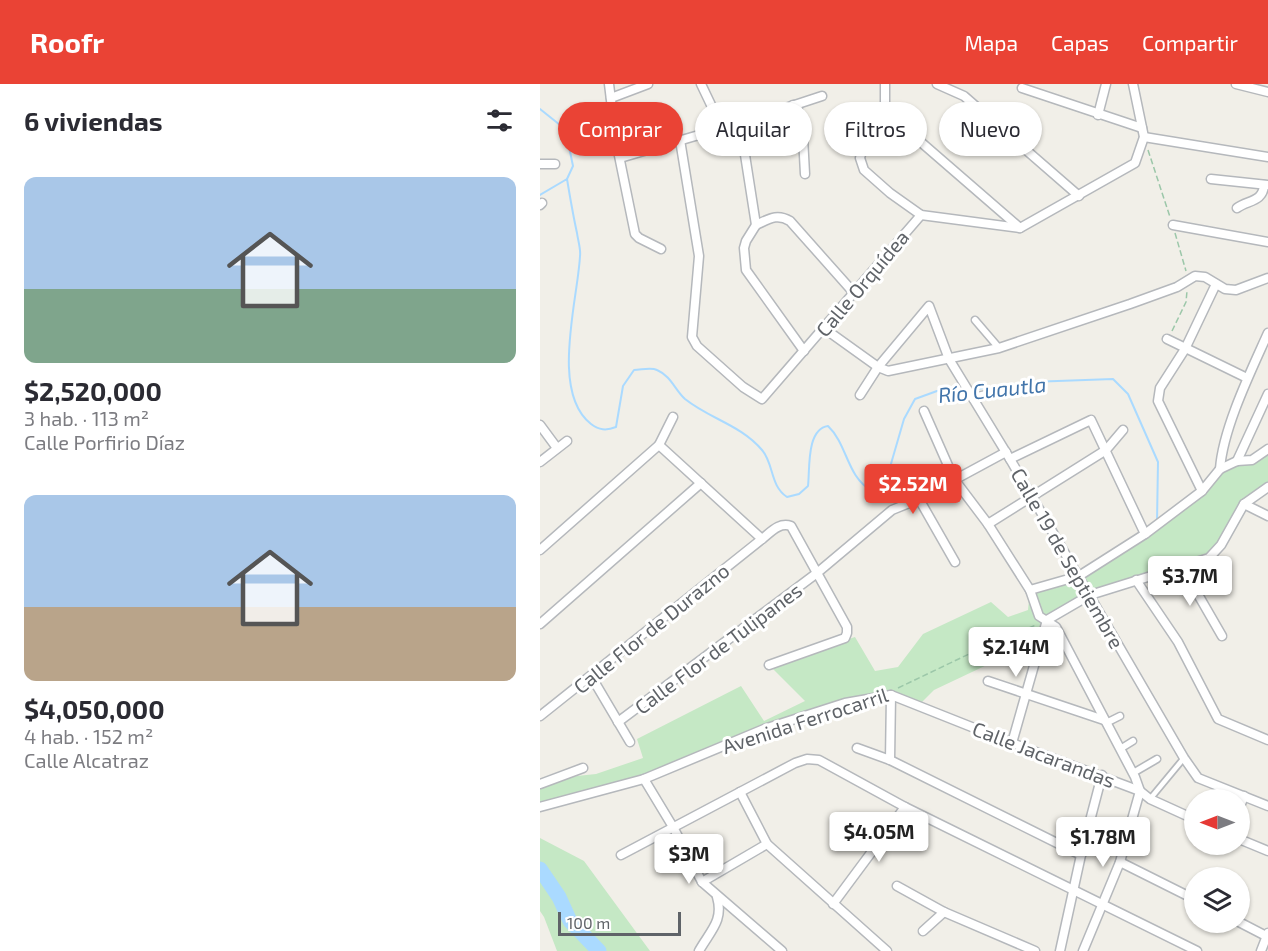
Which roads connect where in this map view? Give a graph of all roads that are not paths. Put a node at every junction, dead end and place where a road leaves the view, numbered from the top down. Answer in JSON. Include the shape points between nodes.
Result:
{"nodes":[{"id":1,"x":609,"y":84,"type":"edge"},
{"id":2,"x":648,"y":84,"type":"edge"},
{"id":3,"x":701,"y":84,"type":"edge"},
{"id":4,"x":885,"y":84,"type":"edge"},
{"id":5,"x":937,"y":84,"type":"edge"},
{"id":6,"x":1106,"y":84,"type":"edge"},
{"id":7,"x":1133,"y":84,"type":"edge"},
{"id":8,"x":1236,"y":84,"type":"edge"},
{"id":9,"x":1022,"y":88,"type":"dead end"},
{"id":10,"x":1268,"y":92,"type":"edge"},
{"id":11,"x":822,"y":96,"type":"dead end"},
{"id":12,"x":611,"y":98,"type":"junction"},
{"id":13,"x":710,"y":102,"type":"edge"},
{"id":14,"x":802,"y":102,"type":"edge"},
{"id":15,"x":885,"y":102,"type":"edge"},
{"id":16,"x":1098,"y":115,"type":"junction"},
{"id":17,"x":1143,"y":132,"type":"junction"},
{"id":18,"x":927,"y":147,"type":"edge"},
{"id":19,"x":629,"y":156,"type":"edge"},
{"id":20,"x":683,"y":156,"type":"edge"},
{"id":21,"x":745,"y":156,"type":"edge"},
{"id":22,"x":804,"y":156,"type":"edge"},
{"id":23,"x":861,"y":156,"type":"edge"},
{"id":24,"x":1268,"y":157,"type":"edge"},
{"id":25,"x":620,"y":159,"type":"junction"},
{"id":26,"x":540,"y":164,"type":"edge"},
{"id":27,"x":555,"y":164,"type":"dead end"},
{"id":28,"x":805,"y":174,"type":"dead end"},
{"id":29,"x":1211,"y":179,"type":"dead end"},
{"id":30,"x":1266,"y":185,"type":"edge"},
{"id":31,"x":1079,"y":196,"type":"junction"},
{"id":32,"x":1237,"y":208,"type":"dead end"},
{"id":33,"x":921,"y":215,"type":"junction"},
{"id":34,"x":756,"y":225,"type":"junction"},
{"id":35,"x":1173,"y":225,"type":"road end"},
{"id":36,"x":1020,"y":228,"type":"junction"},
{"id":37,"x":1268,"y":242,"type":"edge"},
{"id":38,"x":661,"y":249,"type":"dead end"},
{"id":39,"x":1268,"y":278,"type":"edge"},
{"id":40,"x":1216,"y":284,"type":"junction"},
{"id":41,"x":854,"y":293,"type":"junction"},
{"id":42,"x":975,"y":320,"type":"dead end"},
{"id":43,"x":825,"y":329,"type":"junction"},
{"id":44,"x":1268,"y":333,"type":"edge"},
{"id":45,"x":1167,"y":339,"type":"road end"},
{"id":46,"x":999,"y":348,"type":"junction"},
{"id":47,"x":1185,"y":349,"type":"junction"},
{"id":48,"x":804,"y":351,"type":"junction"},
{"id":49,"x":949,"y":359,"type":"junction"},
{"id":50,"x":878,"y":367,"type":"junction"},
{"id":51,"x":1247,"y":378,"type":"junction"},
{"id":52,"x":995,"y":393,"type":"dead end"},
{"id":53,"x":1268,"y":394,"type":"edge"},
{"id":54,"x":860,"y":395,"type":"dead end"},
{"id":55,"x":973,"y":398,"type":"junction"},
{"id":56,"x":924,"y":411,"type":"dead end"},
{"id":57,"x":673,"y":417,"type":"dead end"},
{"id":58,"x":540,"y":425,"type":"edge"},
{"id":59,"x":1123,"y":430,"type":"dead end"},
{"id":60,"x":567,"y":441,"type":"dead end"},
{"id":61,"x":659,"y":445,"type":"junction"},
{"id":62,"x":557,"y":448,"type":"junction"},
{"id":63,"x":1268,"y":449,"type":"edge"},
{"id":64,"x":1106,"y":450,"type":"junction"},
{"id":65,"x":1008,"y":455,"type":"junction"},
{"id":66,"x":1237,"y":461,"type":"junction"},
{"id":67,"x":540,"y":462,"type":"edge"},
{"id":68,"x":1220,"y":469,"type":"junction"},
{"id":69,"x":954,"y":479,"type":"junction"},
{"id":70,"x":701,"y":483,"type":"junction"},
{"id":71,"x":1268,"y":487,"type":"edge"},
{"id":72,"x":1202,"y":491,"type":"junction"},
{"id":73,"x":1033,"y":498,"type":"junction"},
{"id":74,"x":919,"y":499,"type":"junction"},
{"id":75,"x":1244,"y":504,"type":"junction"},
{"id":76,"x":1268,"y":516,"type":"edge"},
{"id":77,"x":988,"y":524,"type":"junction"},
{"id":78,"x":1145,"y":534,"type":"junction"},
{"id":79,"x":762,"y":539,"type":"junction"},
{"id":80,"x":540,"y":550,"type":"edge"},
{"id":81,"x":955,"y":562,"type":"dead end"},
{"id":82,"x":1181,"y":565,"type":"junction"},
{"id":83,"x":817,"y":573,"type":"junction"},
{"id":84,"x":1079,"y":576,"type":"junction"},
{"id":85,"x":1136,"y":580,"type":"junction"},
{"id":86,"x":1030,"y":590,"type":"junction"},
{"id":87,"x":1090,"y":595,"type":"junction"},
{"id":88,"x":1047,"y":620,"type":"junction"},
{"id":89,"x":540,"y":624,"type":"edge"},
{"id":90,"x":1222,"y":636,"type":"dead end"},
{"id":91,"x":769,"y":665,"type":"dead end"},
{"id":92,"x":591,"y":676,"type":"junction"},
{"id":93,"x":988,"y":681,"type":"dead end"},
{"id":94,"x":1025,"y":694,"type":"junction"},
{"id":95,"x":891,"y":695,"type":"junction"},
{"id":96,"x":1120,"y":716,"type":"dead end"},
{"id":97,"x":540,"y":717,"type":"edge"},
{"id":98,"x":618,"y":722,"type":"junction"},
{"id":99,"x":1105,"y":722,"type":"junction"},
{"id":100,"x":1268,"y":740,"type":"edge"},
{"id":101,"x":1133,"y":741,"type":"dead end"},
{"id":102,"x":630,"y":742,"type":"dead end"},
{"id":103,"x":1012,"y":743,"type":"junction"},
{"id":104,"x":857,"y":748,"type":"dead end"},
{"id":105,"x":1120,"y":749,"type":"junction"},
{"id":106,"x":1184,"y":758,"type":"junction"},
{"id":107,"x":1157,"y":759,"type":"dead end"},
{"id":108,"x":890,"y":760,"type":"junction"},
{"id":109,"x":583,"y":768,"type":"dead end"},
{"id":110,"x":1133,"y":773,"type":"junction"},
{"id":111,"x":1102,"y":775,"type":"junction"},
{"id":112,"x":644,"y":779,"type":"junction"},
{"id":113,"x":540,"y":784,"type":"edge"},
{"id":114,"x":1227,"y":789,"type":"edge"},
{"id":115,"x":1140,"y":790,"type":"junction"},
{"id":116,"x":740,"y":792,"type":"junction"},
{"id":117,"x":1250,"y":798,"type":"edge"},
{"id":118,"x":1150,"y":799,"type":"junction"},
{"id":119,"x":1268,"y":806,"type":"edge"},
{"id":120,"x":540,"y":807,"type":"edge"},
{"id":121,"x":905,"y":807,"type":"junction"},
{"id":122,"x":1184,"y":814,"type":"edge"},
{"id":123,"x":673,"y":827,"type":"junction"},
{"id":124,"x":1250,"y":843,"type":"edge"},
{"id":125,"x":767,"y":844,"type":"junction"},
{"id":126,"x":1268,"y":850,"type":"edge"},
{"id":127,"x":621,"y":855,"type":"dead end"},
{"id":128,"x":1081,"y":855,"type":"junction"},
{"id":129,"x":1120,"y":862,"type":"junction"},
{"id":130,"x":702,"y":882,"type":"junction"},
{"id":131,"x":897,"y":886,"type":"dead end"},
{"id":132,"x":1074,"y":890,"type":"junction"},
{"id":133,"x":1184,"y":894,"type":"edge"},
{"id":134,"x":717,"y":896,"type":"junction"},
{"id":135,"x":833,"y":904,"type":"junction"},
{"id":136,"x":1103,"y":904,"type":"junction"},
{"id":137,"x":944,"y":912,"type":"junction"},
{"id":138,"x":1250,"y":927,"type":"edge"},
{"id":139,"x":923,"y":931,"type":"dead end"},
{"id":140,"x":1268,"y":935,"type":"edge"},
{"id":141,"x":699,"y":951,"type":"edge"},
{"id":142,"x":782,"y":951,"type":"edge"},
{"id":143,"x":887,"y":951,"type":"edge"},
{"id":144,"x":1035,"y":951,"type":"edge"},
{"id":145,"x":1060,"y":951,"type":"edge"},
{"id":146,"x":1083,"y":951,"type":"edge"},
{"id":147,"x":1197,"y":951,"type":"edge"},
{"id":148,"x":1261,"y":951,"type":"edge"}],
"edges":[{"from":1,"to":12,"type":"street"},
{"from":2,"to":12,"type":"street"},
{"from":3,"to":13,"type":"street"},
{"from":4,"to":15,"type":"street"},
{"from":5,"to":31,"type":"street","via":[[964,96]]},
{"from":6,"to":16,"type":"street"},
{"from":7,"to":17,"type":"street"},
{"from":8,"to":10,"type":"street"},
{"from":9,"to":16,"type":"street"},
{"from":11,"to":14,"type":"street"},
{"from":12,"to":25,"type":"street"},
{"from":16,"to":17,"type":"street"},
{"from":17,"to":24,"type":"street"},
{"from":17,"to":31,"type":"street","via":[[1135,163]]},
{"from":18,"to":36,"type":"street"},
{"from":19,"to":25,"type":"street"},
{"from":20,"to":48,"type":"street","name":"Calle Orquídea","via":[[699,256],[692,337],[697,346],[762,399]]},
{"from":21,"to":34,"type":"street"},
{"from":22,"to":28,"type":"street"},
{"from":23,"to":33,"type":"street","via":[[864,170]]},
{"from":25,"to":38,"type":"street","via":[[635,234]]},
{"from":26,"to":27,"type":"street"},
{"from":29,"to":30,"type":"street"},
{"from":30,"to":32,"type":"street","via":[[1260,196]]},
{"from":31,"to":36,"type":"street"},
{"from":33,"to":36,"type":"street"},
{"from":33,"to":41,"type":"street","name":"Calle Orquídea"},
{"from":34,"to":41,"type":"street","via":[[776,216],[790,221]]},
{"from":34,"to":48,"type":"street","via":[[744,248],[746,270]]},
{"from":35,"to":37,"type":"street"},
{"from":39,"to":40,"type":"street","via":[[1236,290]]},
{"from":40,"to":46,"type":"street","via":[[1204,277],[1188,278],[1177,287]]},
{"from":40,"to":47,"type":"street"},
{"from":41,"to":43,"type":"street","name":"Calle Orquídea"},
{"from":42,"to":46,"type":"street"},
{"from":43,"to":48,"type":"street","name":"Calle Orquídea"},
{"from":43,"to":50,"type":"street"},
{"from":44,"to":51,"type":"street"},
{"from":45,"to":47,"type":"street"},
{"from":46,"to":49,"type":"street"},
{"from":47,"to":51,"type":"street"},
{"from":47,"to":72,"type":"street","via":[[1160,388],[1158,400]]},
{"from":49,"to":50,"type":"street","via":[[888,371]]},
{"from":49,"to":50,"type":"street","name":"Calle 19 de Septiembre","via":[[929,306]]},
{"from":49,"to":55,"type":"street","name":"Calle 19 de Septiembre"},
{"from":50,"to":54,"type":"street"},
{"from":51,"to":68,"type":"street","via":[[1221,452]]},
{"from":52,"to":55,"type":"street"},
{"from":53,"to":66,"type":"street"},
{"from":55,"to":65,"type":"street","name":"Calle 19 de Septiembre"},
{"from":56,"to":69,"type":"street"},
{"from":57,"to":61,"type":"street"},
{"from":58,"to":62,"type":"street"},
{"from":59,"to":64,"type":"street"},
{"from":60,"to":62,"type":"street"},
{"from":61,"to":70,"type":"street"},
{"from":61,"to":80,"type":"street"},
{"from":62,"to":67,"type":"street"},
{"from":63,"to":66,"type":"street","via":[[1252,460]]},
{"from":64,"to":65,"type":"street","name":"Calle Flor de Tulipanes","via":[[1091,420]]},
{"from":64,"to":73,"type":"street"},
{"from":64,"to":78,"type":"street"},
{"from":65,"to":69,"type":"street","name":"Calle Flor de Tulipanes"},
{"from":65,"to":73,"type":"street","name":"Calle 19 de Septiembre"},
{"from":66,"to":68,"type":"street"},
{"from":68,"to":72,"type":"street"},
{"from":69,"to":74,"type":"street","name":"Calle Flor de Tulipanes"},
{"from":69,"to":77,"type":"street"},
{"from":70,"to":79,"type":"street"},
{"from":70,"to":89,"type":"street"},
{"from":71,"to":75,"type":"street"},
{"from":72,"to":78,"type":"street"},
{"from":73,"to":77,"type":"street"},
{"from":73,"to":84,"type":"street","name":"Calle 19 de Septiembre"},
{"from":74,"to":81,"type":"street"},
{"from":74,"to":83,"type":"street","name":"Calle Flor de Tulipanes","via":[[892,510]]},
{"from":75,"to":76,"type":"street"},
{"from":75,"to":82,"type":"street","via":[[1209,558]]},
{"from":77,"to":86,"type":"street"},
{"from":78,"to":84,"type":"street"},
{"from":79,"to":83,"type":"street","name":"Calle Flor de Durazno","via":[[781,525],[791,526]]},
{"from":79,"to":92,"type":"street","name":"Calle Flor de Durazno"},
{"from":82,"to":85,"type":"street"},
{"from":82,"to":90,"type":"street"},
{"from":83,"to":91,"type":"street","via":[[847,627],[845,638]]},
{"from":83,"to":98,"type":"street","name":"Calle Flor de Tulipanes"},
{"from":84,"to":86,"type":"street"},
{"from":84,"to":87,"type":"street","name":"Calle 19 de Septiembre"},
{"from":85,"to":87,"type":"street"},
{"from":85,"to":100,"type":"street","via":[[1178,642],[1218,719]]},
{"from":86,"to":88,"type":"street","via":[[1039,616]]},
{"from":87,"to":88,"type":"street"},
{"from":87,"to":106,"type":"street","name":"Calle 19 de Septiembre"},
{"from":88,"to":94,"type":"street"},
{"from":88,"to":99,"type":"street","via":[[1056,627]]},
{"from":92,"to":97,"type":"street","name":"Calle Flor de Durazno"},
{"from":92,"to":98,"type":"street"},
{"from":93,"to":94,"type":"street"},
{"from":94,"to":99,"type":"street"},
{"from":94,"to":103,"type":"street"},
{"from":95,"to":103,"type":"street","name":"Calle Jacarandas"},
{"from":95,"to":108,"type":"street"},
{"from":95,"to":112,"type":"street","name":"Avenida Ferrocarril","via":[[845,703],[764,729]]},
{"from":96,"to":99,"type":"street"},
{"from":98,"to":102,"type":"street"},
{"from":99,"to":105,"type":"street"},
{"from":101,"to":105,"type":"street"},
{"from":103,"to":111,"type":"street","name":"Calle Jacarandas"},
{"from":104,"to":108,"type":"street"},
{"from":105,"to":110,"type":"street"},
{"from":106,"to":114,"type":"street","name":"Calle 19 de Septiembre","via":[[1198,778]]},
{"from":106,"to":118,"type":"lane"},
{"from":107,"to":110,"type":"street"},
{"from":108,"to":128,"type":"street"},
{"from":109,"to":113,"type":"street"},
{"from":110,"to":115,"type":"street"},
{"from":111,"to":115,"type":"street","name":"Calle Jacarandas"},
{"from":111,"to":128,"type":"street"},
{"from":112,"to":120,"type":"street","name":"Avenida Ferrocarril"},
{"from":112,"to":123,"type":"street"},
{"from":115,"to":118,"type":"street","name":"Calle Jacarandas"},
{"from":115,"to":129,"type":"street"},
{"from":116,"to":121,"type":"street","via":[[795,763],[819,760]]},
{"from":116,"to":123,"type":"street"},
{"from":116,"to":125,"type":"street"},
{"from":117,"to":119,"type":"street","name":"Calle 19 de Septiembre"},
{"from":118,"to":122,"type":"street","name":"Calle Jacarandas"},
{"from":121,"to":132,"type":"street"},
{"from":121,"to":135,"type":"street"},
{"from":123,"to":127,"type":"street"},
{"from":123,"to":130,"type":"street"},
{"from":124,"to":126,"type":"street"},
{"from":125,"to":130,"type":"street"},
{"from":125,"to":135,"type":"street"},
{"from":128,"to":132,"type":"street"},
{"from":129,"to":133,"type":"street"},
{"from":129,"to":136,"type":"street"},
{"from":130,"to":134,"type":"street"},
{"from":131,"to":137,"type":"street"},
{"from":132,"to":136,"type":"street"},
{"from":132,"to":145,"type":"street"},
{"from":134,"to":141,"type":"street","via":[[719,919]]},
{"from":134,"to":142,"type":"street"},
{"from":135,"to":143,"type":"street"},
{"from":136,"to":146,"type":"street"},
{"from":136,"to":147,"type":"street"},
{"from":137,"to":139,"type":"street"},
{"from":137,"to":144,"type":"street"},
{"from":138,"to":140,"type":"street"},
{"from":140,"to":148,"type":"street"}]}
